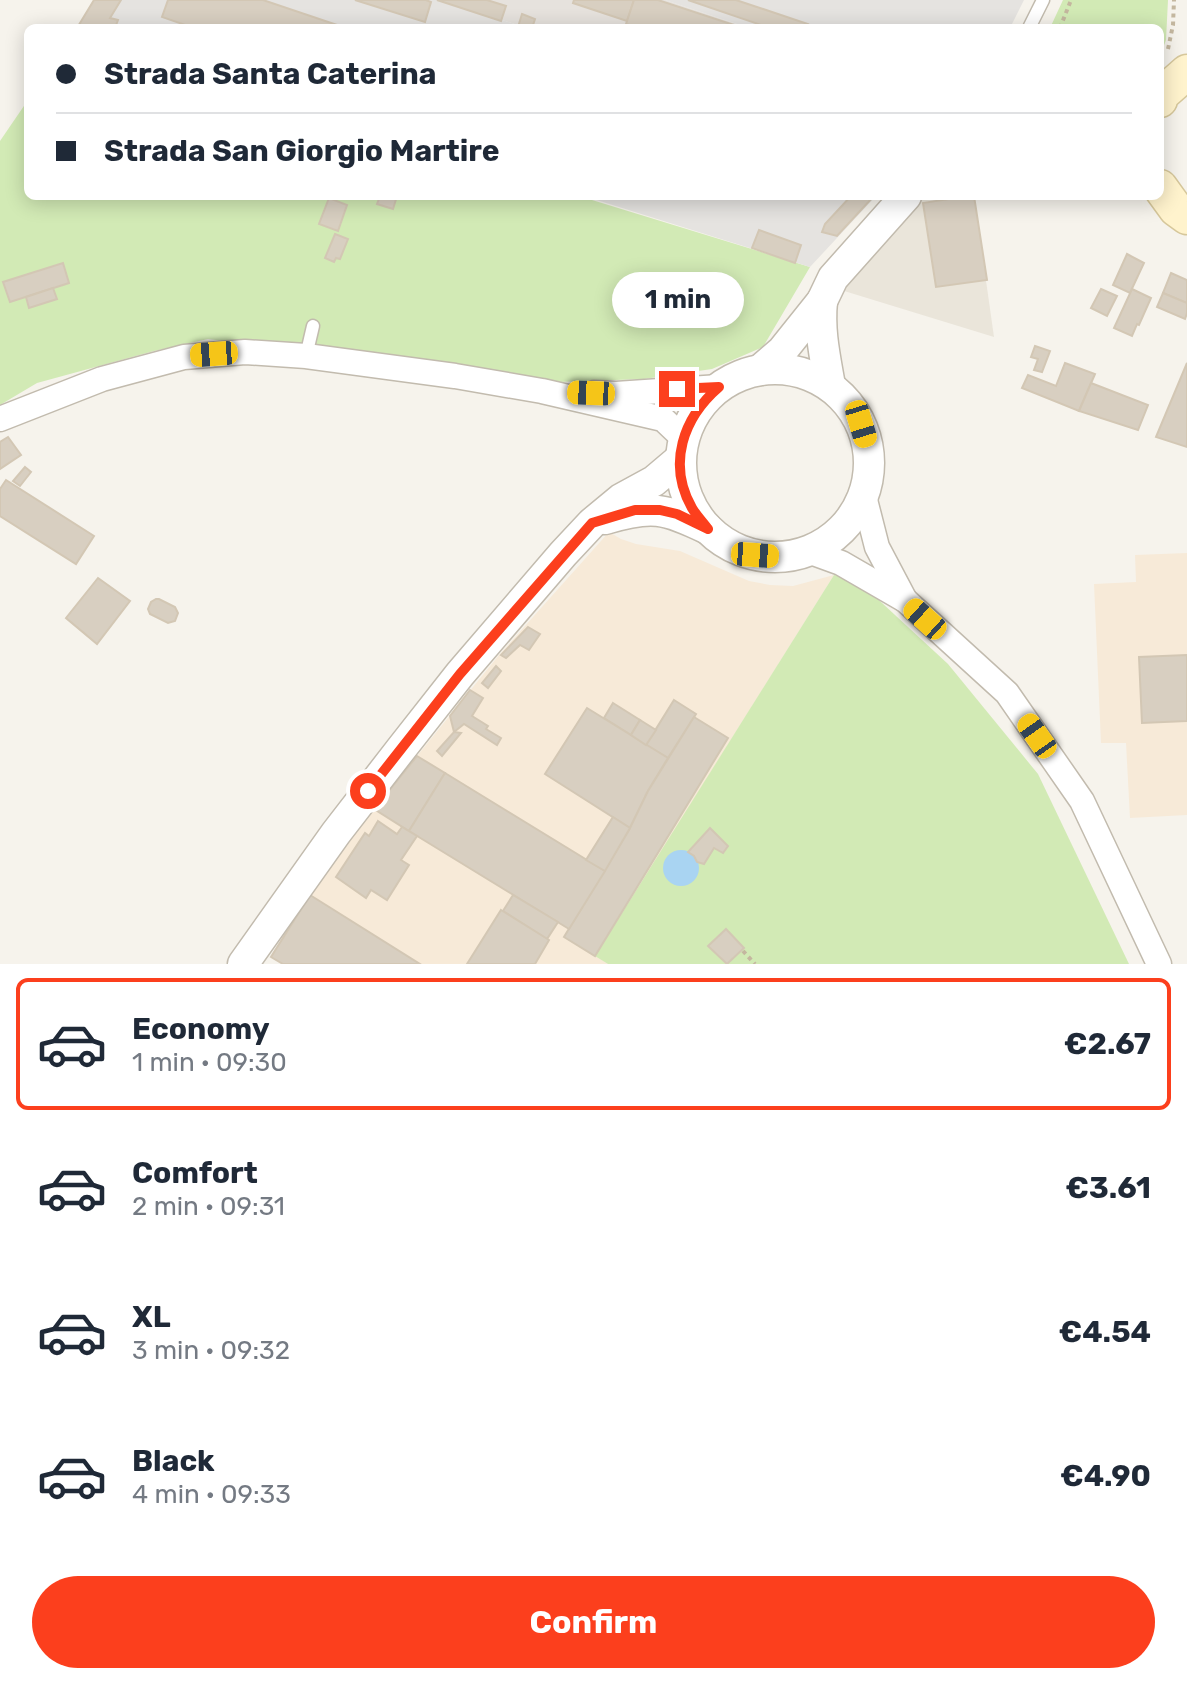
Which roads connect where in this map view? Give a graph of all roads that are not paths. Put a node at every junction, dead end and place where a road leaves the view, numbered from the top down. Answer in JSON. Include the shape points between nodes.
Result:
{"nodes":[{"id":1,"x":1043,"y":0,"type":"edge"},
{"id":2,"x":1031,"y":24,"type":"edge"},
{"id":3,"x":1164,"y":192,"type":"edge"},
{"id":4,"x":902,"y":200,"type":"edge"},
{"id":5,"x":1187,"y":217,"type":"edge"},
{"id":6,"x":822,"y":301,"type":"junction"},
{"id":7,"x":313,"y":326,"type":"dead end"},
{"id":8,"x":306,"y":356,"type":"junction"},
{"id":9,"x":760,"y":370,"type":"junction"},
{"id":10,"x":830,"y":386,"type":"junction"},
{"id":11,"x":719,"y":387,"type":"junction"},
{"id":12,"x":542,"y":391,"type":"junction"},
{"id":13,"x":0,"y":419,"type":"edge"},
{"id":14,"x":682,"y":448,"type":"junction"},
{"id":15,"x":864,"y":496,"type":"junction"},
{"id":16,"x":592,"y":523,"type":"junction"},
{"id":17,"x":708,"y":529,"type":"junction"},
{"id":18,"x":808,"y":551,"type":"junction"},
{"id":19,"x":905,"y":600,"type":"junction"},
{"id":20,"x":249,"y":962,"type":"edge"},
{"id":21,"x":1159,"y":964,"type":"edge"}],
"edges":[{"from":1,"to":2,"type":"lane"},
{"from":3,"to":5,"type":"main road"},
{"from":4,"to":6,"type":"street","via":[[833,278]]},
{"from":6,"to":9,"type":"street"},
{"from":6,"to":10,"type":"street","via":[[820,323]]},
{"from":7,"to":8,"type":"lane"},
{"from":8,"to":12,"type":"street"},
{"from":8,"to":13,"type":"street","via":[[245,352],[184,357],[102,379]]},
{"from":9,"to":10,"type":"street","via":[[808,374]]},
{"from":9,"to":11,"type":"street"},
{"from":10,"to":15,"type":"street","via":[[855,413],[869,448]]},
{"from":11,"to":12,"type":"street","via":[[616,394]]},
{"from":11,"to":14,"type":"street","via":[[696,411]]},
{"from":12,"to":14,"type":"street","via":[[663,419]]},
{"from":14,"to":16,"type":"street","via":[[654,481]]},
{"from":14,"to":17,"type":"street","via":[[683,483]]},
{"from":15,"to":18,"type":"street","via":[[842,530]]},
{"from":15,"to":19,"type":"street","via":[[877,547]]},
{"from":16,"to":17,"type":"street","via":[[635,510],[660,510]]},
{"from":16,"to":20,"type":"street","via":[[460,674],[336,833]]},
{"from":17,"to":18,"type":"street","via":[[755,555],[782,557]]},
{"from":18,"to":19,"type":"street","via":[[841,563]]},
{"from":19,"to":21,"type":"street","via":[[1007,693],[1024,717],[1082,801]]}]}
